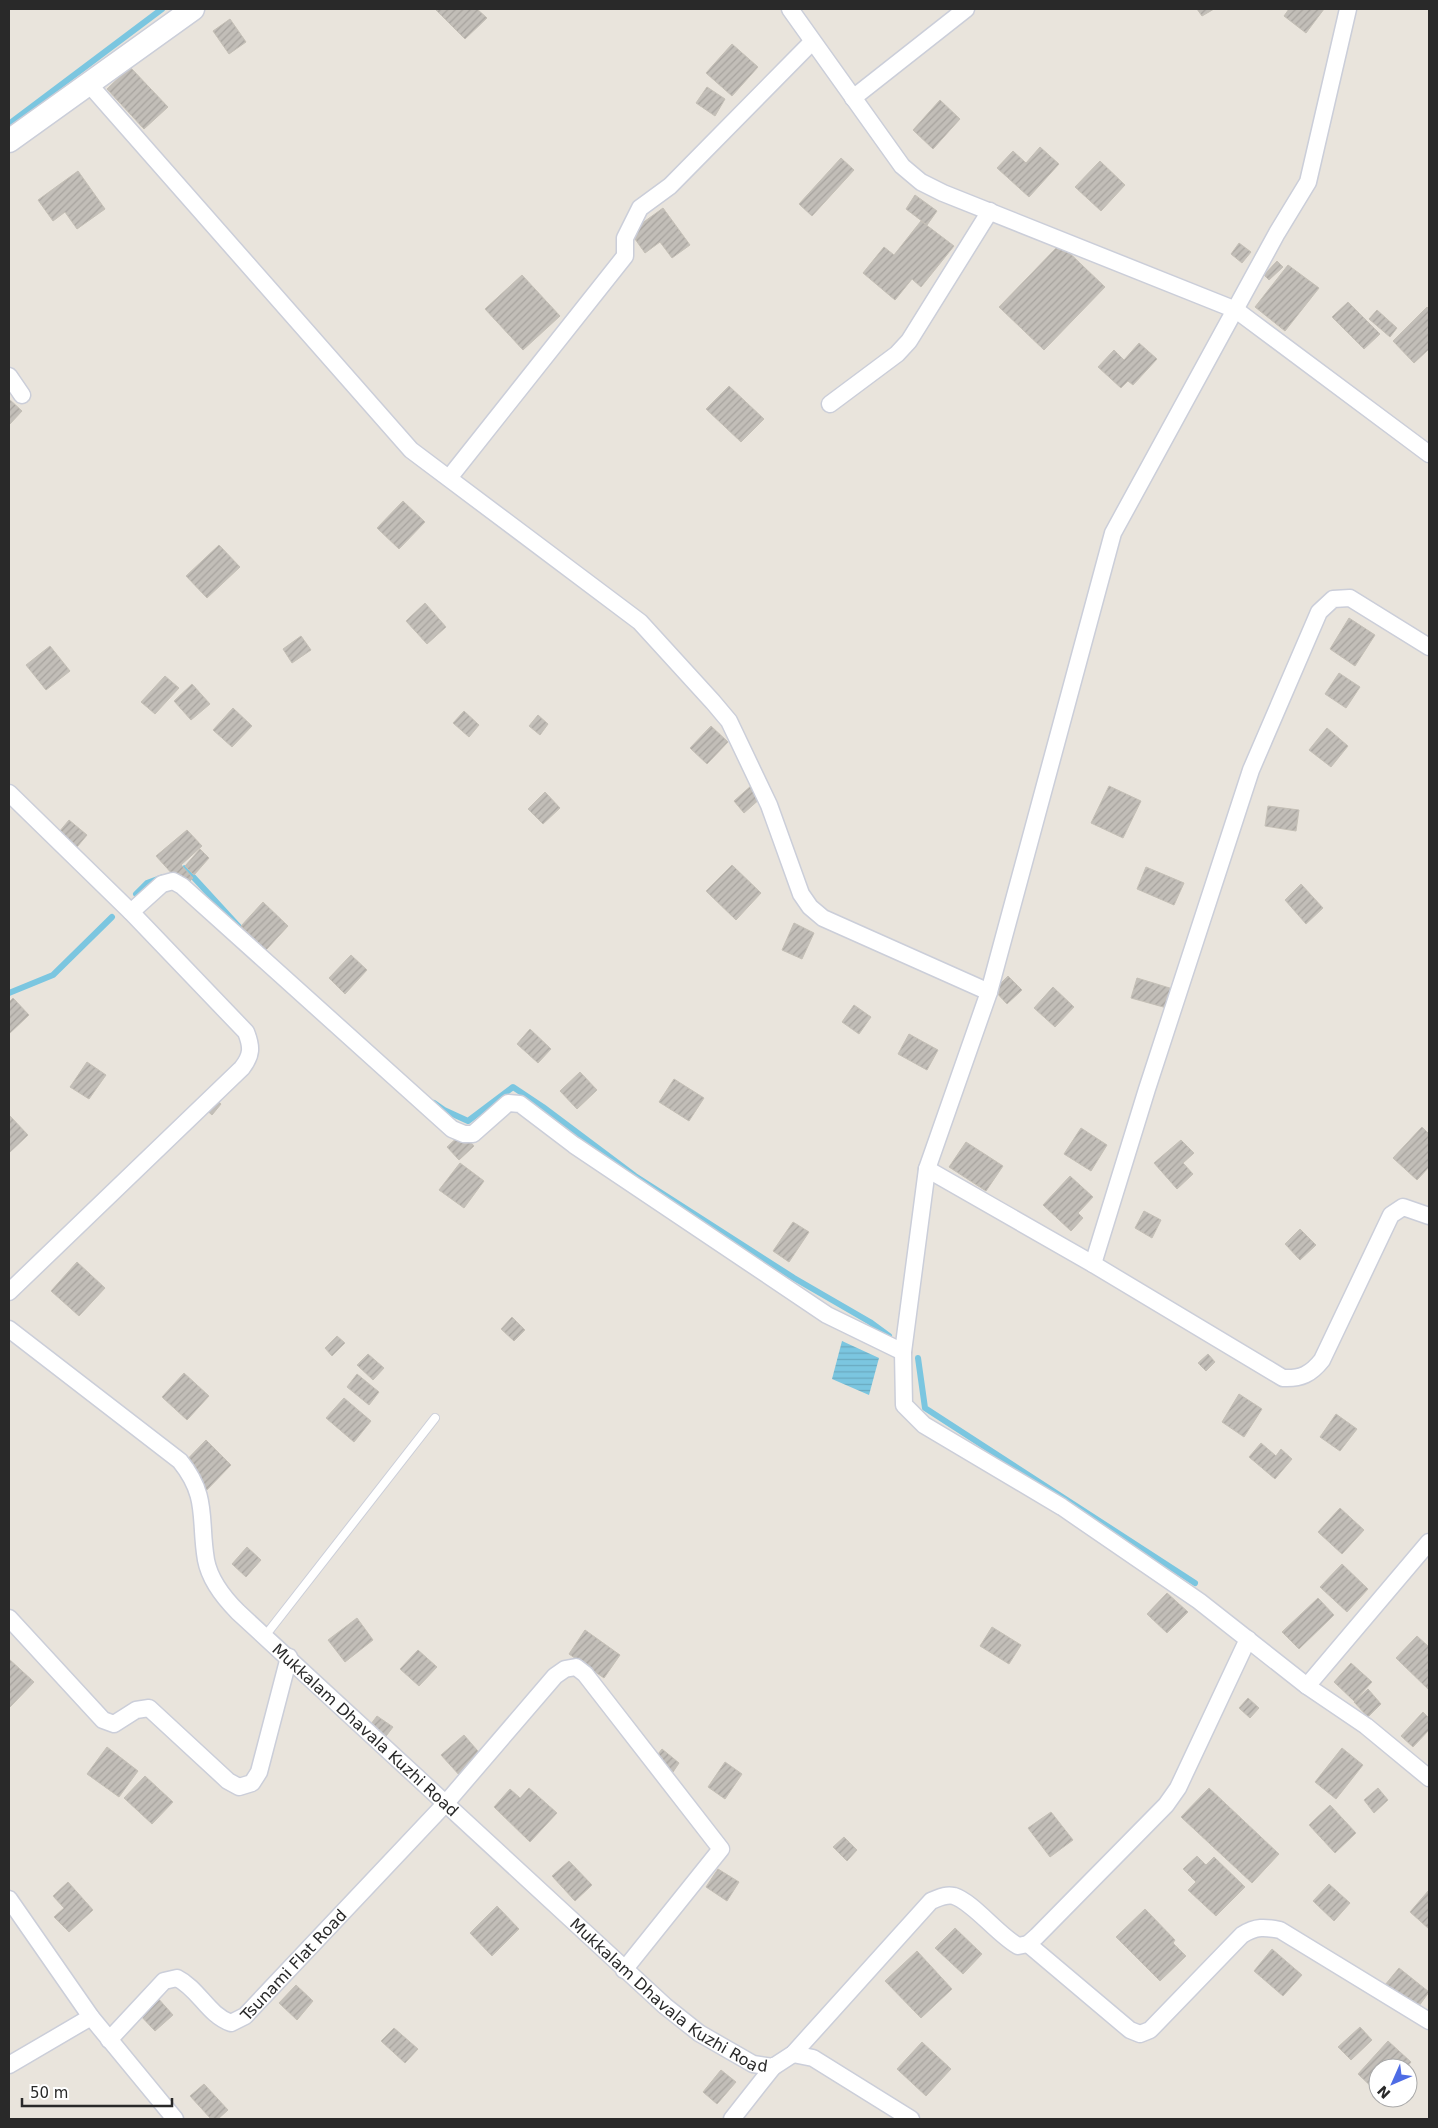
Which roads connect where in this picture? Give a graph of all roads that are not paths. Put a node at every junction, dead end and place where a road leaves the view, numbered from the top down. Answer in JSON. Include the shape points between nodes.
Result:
{"nodes":[{"id":1,"x":193,"y":9,"type":"edge"},
{"id":2,"x":790,"y":9,"type":"edge"},
{"id":3,"x":966,"y":9,"type":"edge"},
{"id":4,"x":1348,"y":9,"type":"edge"},
{"id":5,"x":812,"y":42,"type":"junction"},
{"id":6,"x":88,"y":83,"type":"junction"},
{"id":7,"x":853,"y":98,"type":"junction"},
{"id":8,"x":9,"y":141,"type":"edge"},
{"id":9,"x":990,"y":211,"type":"junction"},
{"id":10,"x":1236,"y":310,"type":"junction"},
{"id":11,"x":9,"y":376,"type":"edge"},
{"id":12,"x":22,"y":395,"type":"dead end"},
{"id":13,"x":830,"y":404,"type":"dead end"},
{"id":14,"x":1429,"y":454,"type":"edge"},
{"id":15,"x":449,"y":478,"type":"junction"},
{"id":16,"x":1429,"y":647,"type":"edge"},
{"id":17,"x":9,"y":793,"type":"edge"},
{"id":18,"x":131,"y":912,"type":"junction"},
{"id":19,"x":988,"y":992,"type":"junction"},
{"id":20,"x":927,"y":1169,"type":"junction"},
{"id":21,"x":1429,"y":1216,"type":"edge"},
{"id":22,"x":1093,"y":1264,"type":"junction"},
{"id":23,"x":9,"y":1292,"type":"edge"},
{"id":24,"x":9,"y":1329,"type":"edge"},
{"id":25,"x":903,"y":1352,"type":"junction"},
{"id":26,"x":435,"y":1418,"type":"dead end"},
{"id":27,"x":1429,"y":1542,"type":"edge"},
{"id":28,"x":9,"y":1618,"type":"edge"},
{"id":29,"x":265,"y":1636,"type":"junction"},
{"id":30,"x":1248,"y":1638,"type":"junction"},
{"id":31,"x":289,"y":1658,"type":"junction"},
{"id":32,"x":1307,"y":1686,"type":"junction"},
{"id":33,"x":1429,"y":1778,"type":"edge"},
{"id":34,"x":446,"y":1803,"type":"junction"},
{"id":35,"x":9,"y":1899,"type":"edge"},
{"id":36,"x":1028,"y":1944,"type":"junction"},
{"id":37,"x":624,"y":1970,"type":"junction"},
{"id":38,"x":91,"y":2017,"type":"junction"},
{"id":39,"x":1429,"y":2021,"type":"edge"},
{"id":40,"x":109,"y":2040,"type":"junction"},
{"id":41,"x":793,"y":2054,"type":"junction"},
{"id":42,"x":9,"y":2065,"type":"edge"},
{"id":43,"x":773,"y":2067,"type":"junction"},
{"id":44,"x":174,"y":2119,"type":"edge"},
{"id":45,"x":732,"y":2119,"type":"edge"},
{"id":46,"x":911,"y":2119,"type":"edge"}],
"edges":[{"from":1,"to":6,"type":"main road"},
{"from":2,"to":5,"type":"street"},
{"from":3,"to":7,"type":"street"},
{"from":4,"to":10,"type":"street","via":[[1308,182]]},
{"from":5,"to":7,"type":"street"},
{"from":5,"to":15,"type":"street","via":[[670,186],[640,208],[625,238],[625,256]]},
{"from":6,"to":8,"type":"main road"},
{"from":6,"to":15,"type":"street","via":[[396,435]]},
{"from":7,"to":9,"type":"street","via":[[902,166],[921,182]]},
{"from":9,"to":10,"type":"street"},
{"from":9,"to":13,"type":"street","via":[[910,341],[898,354]]},
{"from":10,"to":14,"type":"street"},
{"from":10,"to":19,"type":"street","via":[[1113,533]]},
{"from":11,"to":12,"type":"street"},
{"from":15,"to":19,"type":"street","via":[[640,622],[724,714],[769,805],[801,894],[810,907],[823,918]]},
{"from":16,"to":22,"type":"street","via":[[1350,598],[1333,599],[1319,612],[1251,770]]},
{"from":17,"to":18,"type":"street"},
{"from":18,"to":23,"type":"street","via":[[246,1032],[252,1045],[249,1058]]},
{"from":18,"to":25,"type":"street","via":[[162,884],[173,881],[182,886],[452,1129],[473,1134],[508,1102],[520,1104],[574,1145],[827,1315]]},
{"from":19,"to":20,"type":"street"},
{"from":20,"to":22,"type":"street"},
{"from":20,"to":25,"type":"street"},
{"from":21,"to":22,"type":"street","via":[[1403,1207],[1391,1215],[1322,1360],[1312,1372],[1298,1379],[1283,1378]]},
{"from":24,"to":29,"type":"street","name":"Mukkalam Dhavala Kuzhi Road","via":[[180,1461],[194,1478],[199,1491],[206,1562],[212,1576],[224,1598]]},
{"from":25,"to":30,"type":"street","via":[[904,1404],[924,1425],[1062,1507]]},
{"from":26,"to":29,"type":"lane"},
{"from":27,"to":32,"type":"street"},
{"from":28,"to":31,"type":"street","via":[[103,1720],[114,1724],[136,1710],[149,1708],[228,1781],[239,1787],[252,1783],[259,1772]]},
{"from":29,"to":31,"type":"street","name":"Mukkalam Dhavala Kuzhi Road"},
{"from":30,"to":32,"type":"street"},
{"from":30,"to":36,"type":"street","via":[[1178,1788],[1166,1805]]},
{"from":31,"to":34,"type":"street","name":"Mukkalam Dhavala Kuzhi Road"},
{"from":32,"to":33,"type":"street","via":[[1366,1726]]},
{"from":34,"to":37,"type":"street","name":"Mukkalam Dhavala Kuzhi Road"},
{"from":34,"to":37,"type":"street","name":"Tsunami Flat Road","via":[[555,1676],[576,1667],[586,1674],[721,1849]]},
{"from":34,"to":40,"type":"street","name":"Tsunami Flat Road","via":[[245,2016],[231,2022],[219,2019],[189,1984],[177,1978],[164,1981]]},
{"from":35,"to":38,"type":"street"},
{"from":36,"to":39,"type":"street","via":[[1130,2030],[1140,2034],[1150,2030],[1242,1935],[1264,1926],[1280,1930]]},
{"from":36,"to":41,"type":"street","name":"Mukkalam Dhavala Kuzhi Road","via":[[1018,1946],[1007,1940],[954,1896],[931,1901]]},
{"from":37,"to":43,"type":"street","name":"Mukkalam Dhavala Kuzhi Road","via":[[699,2033],[753,2064]]},
{"from":38,"to":40,"type":"street"},
{"from":38,"to":42,"type":"street"},
{"from":40,"to":44,"type":"street"},
{"from":41,"to":43,"type":"street","name":"Mukkalam Dhavala Kuzhi Road"},
{"from":41,"to":46,"type":"street","via":[[813,2058]]},
{"from":43,"to":45,"type":"street"}]}
